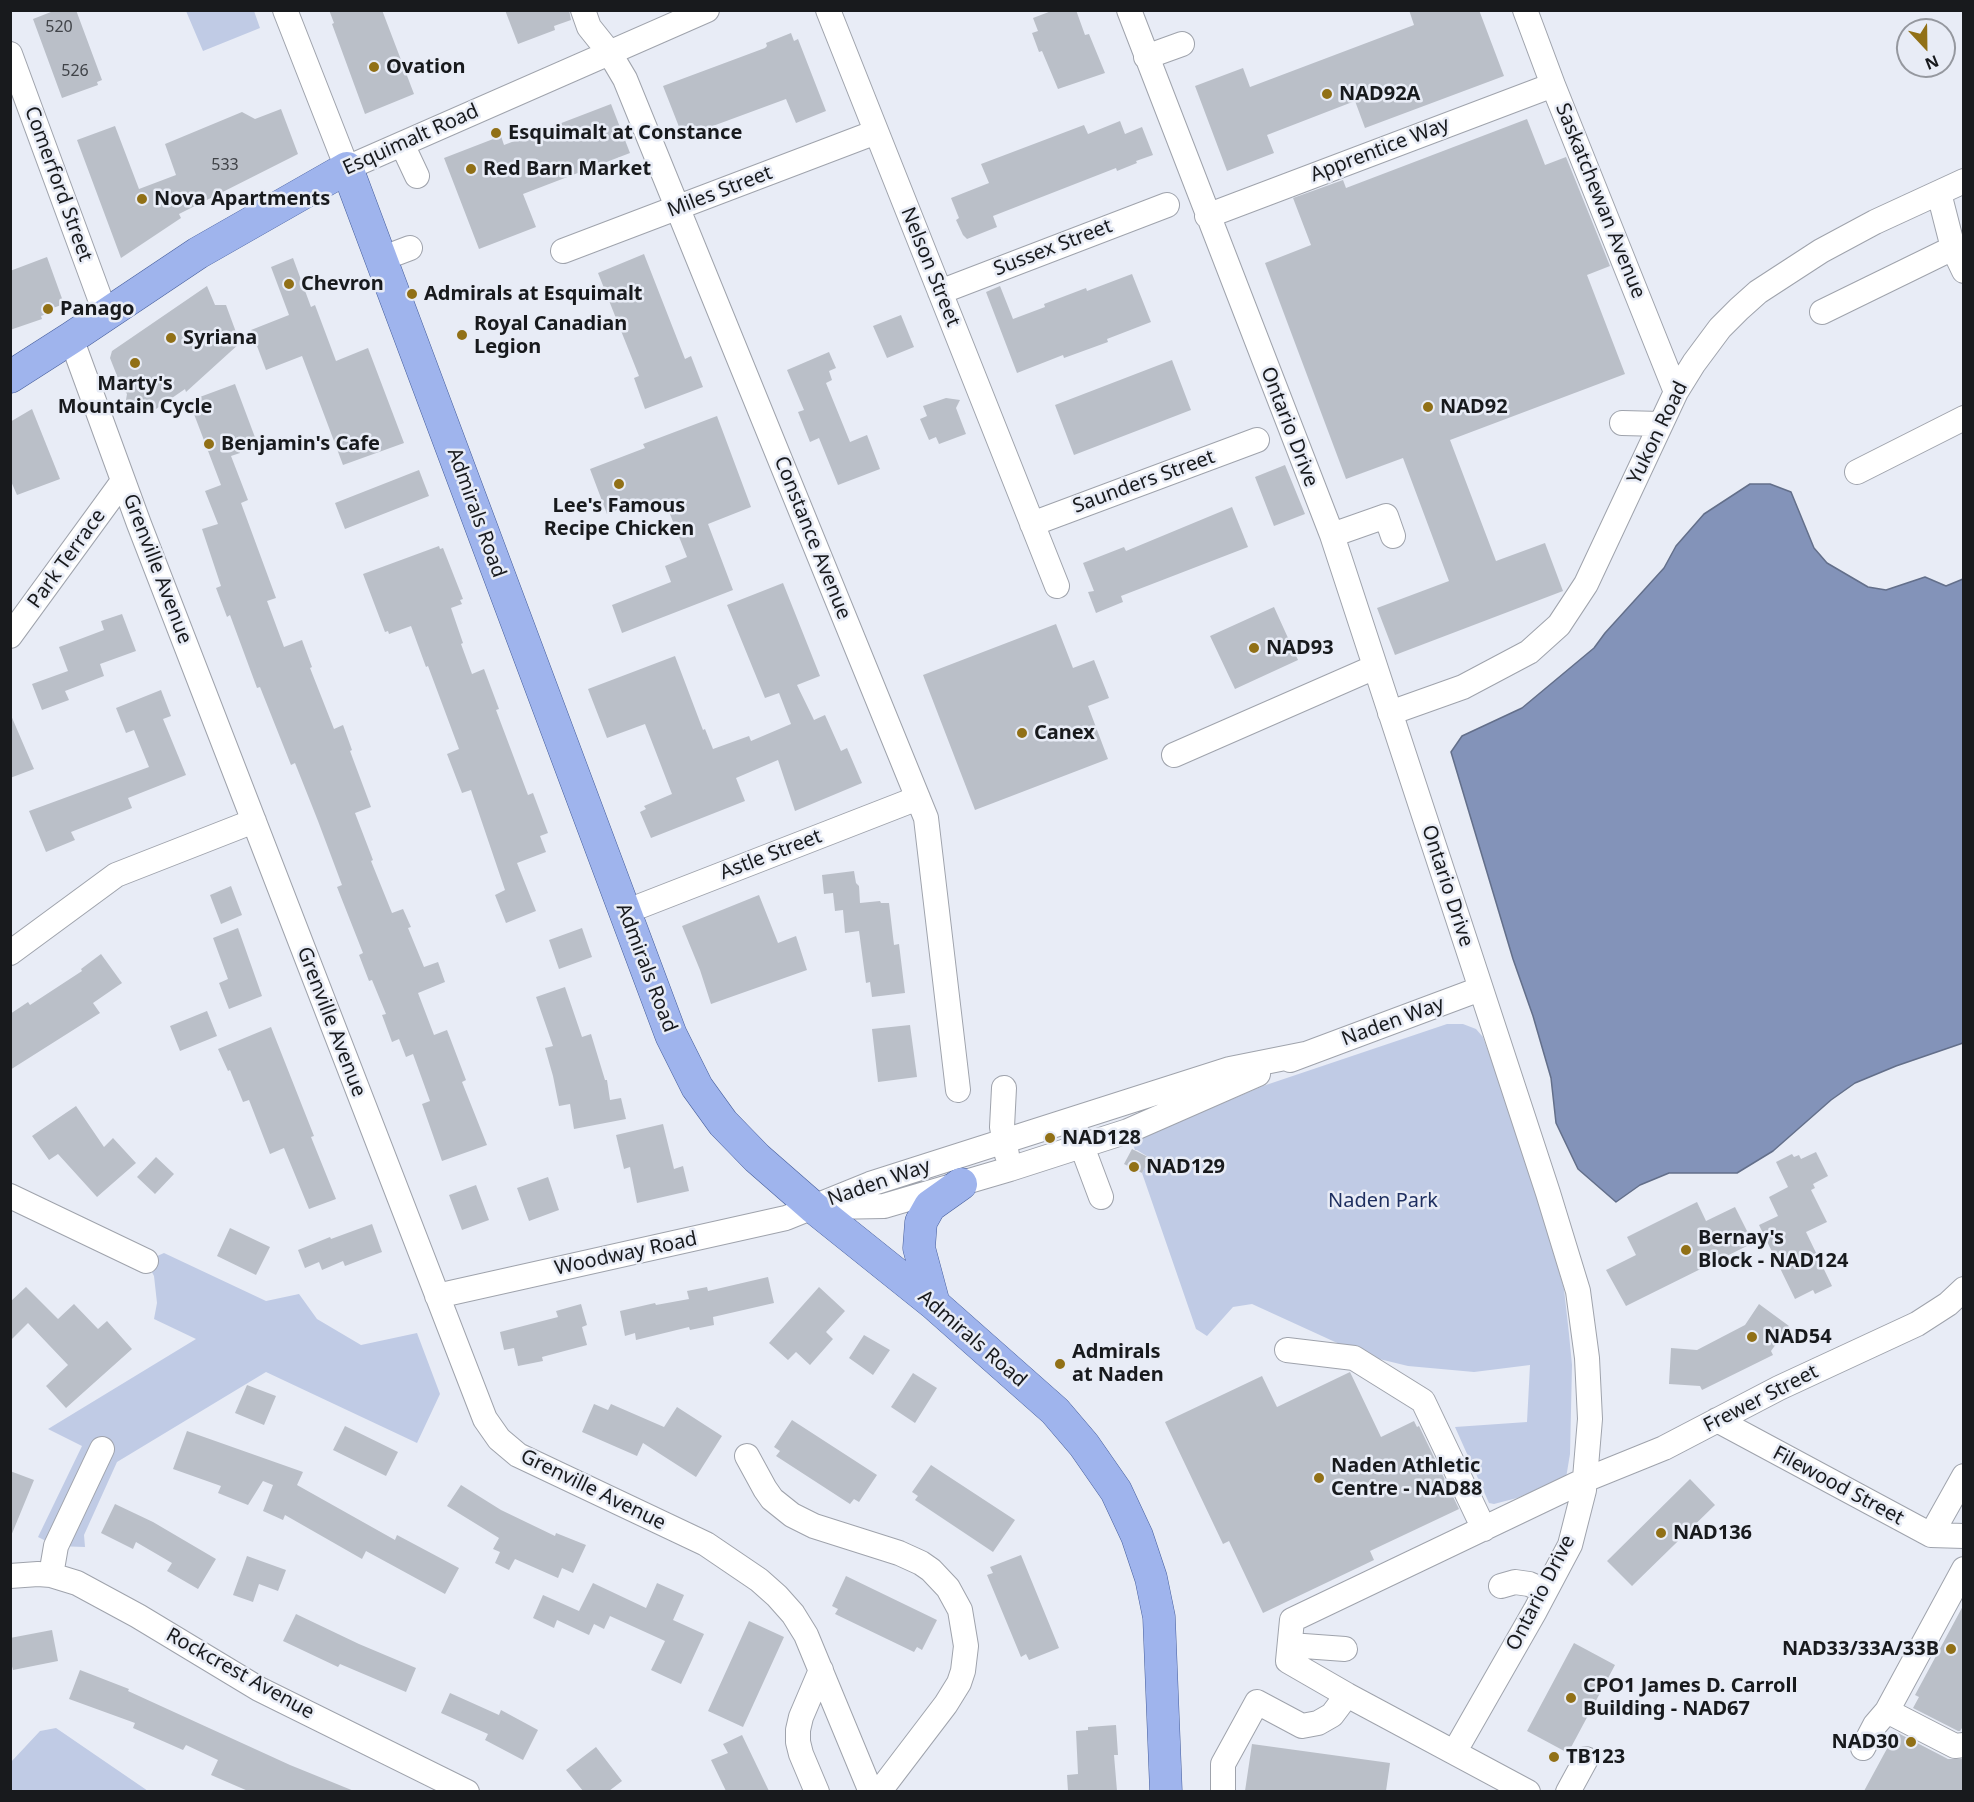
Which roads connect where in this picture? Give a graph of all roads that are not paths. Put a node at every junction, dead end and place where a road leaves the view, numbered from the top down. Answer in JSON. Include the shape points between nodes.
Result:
{"nodes":[{"id":1,"x":285,"y":10,"type":"edge"},
{"id":2,"x":583,"y":10,"type":"edge"},
{"id":3,"x":707,"y":10,"type":"edge"},
{"id":4,"x":828,"y":10,"type":"edge"},
{"id":5,"x":1525,"y":10,"type":"edge"},
{"id":6,"x":1131,"y":17,"type":"edge"},
{"id":7,"x":1182,"y":44,"type":"dead end"},
{"id":8,"x":609,"y":52,"type":"junction"},
{"id":9,"x":10,"y":54,"type":"edge"},
{"id":10,"x":1146,"y":57,"type":"junction"},
{"id":11,"x":1553,"y":85,"type":"junction"},
{"id":12,"x":876,"y":132,"type":"junction"},
{"id":13,"x":402,"y":144,"type":"junction"},
{"id":14,"x":347,"y":168,"type":"junction"},
{"id":15,"x":417,"y":176,"type":"dead end"},
{"id":16,"x":1964,"y":181,"type":"edge"},
{"id":17,"x":1939,"y":193,"type":"junction"},
{"id":18,"x":1167,"y":205,"type":"dead end"},
{"id":19,"x":678,"y":207,"type":"junction"},
{"id":20,"x":1207,"y":216,"type":"junction"},
{"id":21,"x":1953,"y":248,"type":"junction"},
{"id":22,"x":563,"y":251,"type":"dead end"},
{"id":23,"x":1964,"y":271,"type":"edge"},
{"id":24,"x":940,"y":292,"type":"junction"},
{"id":25,"x":1822,"y":312,"type":"dead end"},
{"id":26,"x":106,"y":315,"type":"junction"},
{"id":27,"x":71,"y":338,"type":"junction"},
{"id":28,"x":10,"y":377,"type":"edge"},
{"id":29,"x":1677,"y":392,"type":"junction"},
{"id":30,"x":1964,"y":418,"type":"edge"},
{"id":31,"x":1622,"y":423,"type":"dead end"},
{"id":32,"x":1661,"y":424,"type":"junction"},
{"id":33,"x":1257,"y":440,"type":"dead end"},
{"id":34,"x":1857,"y":472,"type":"dead end"},
{"id":35,"x":123,"y":481,"type":"junction"},
{"id":36,"x":1032,"y":524,"type":"junction"},
{"id":37,"x":1332,"y":535,"type":"junction"},
{"id":38,"x":1393,"y":536,"type":"dead end"},
{"id":39,"x":1057,"y":586,"type":"dead end"},
{"id":40,"x":10,"y":636,"type":"edge"},
{"id":41,"x":1375,"y":667,"type":"junction"},
{"id":42,"x":1390,"y":713,"type":"junction"},
{"id":43,"x":1174,"y":755,"type":"dead end"},
{"id":44,"x":918,"y":798,"type":"junction"},
{"id":45,"x":254,"y":821,"type":"junction"},
{"id":46,"x":625,"y":912,"type":"junction"},
{"id":47,"x":10,"y":953,"type":"edge"},
{"id":48,"x":1480,"y":989,"type":"junction"},
{"id":49,"x":1305,"y":1054,"type":"junction"},
{"id":50,"x":1004,"y":1088,"type":"dead end"},
{"id":51,"x":958,"y":1090,"type":"dead end"},
{"id":52,"x":1072,"y":1119,"type":"junction"},
{"id":53,"x":1005,"y":1141,"type":"junction"},
{"id":54,"x":1082,"y":1146,"type":"junction"},
{"id":55,"x":1010,"y":1169,"type":"junction"},
{"id":56,"x":961,"y":1184,"type":"junction"},
{"id":57,"x":10,"y":1196,"type":"edge"},
{"id":58,"x":1101,"y":1197,"type":"dead end"},
{"id":59,"x":813,"y":1207,"type":"junction"},
{"id":60,"x":146,"y":1261,"type":"dead end"},
{"id":61,"x":1964,"y":1289,"type":"edge"},
{"id":62,"x":436,"y":1296,"type":"junction"},
{"id":63,"x":934,"y":1304,"type":"junction"},
{"id":64,"x":1287,"y":1350,"type":"dead end"},
{"id":65,"x":1717,"y":1420,"type":"junction"},
{"id":66,"x":102,"y":1449,"type":"dead end"},
{"id":67,"x":747,"y":1456,"type":"dead end"},
{"id":68,"x":1964,"y":1476,"type":"edge"},
{"id":69,"x":1585,"y":1480,"type":"junction"},
{"id":70,"x":1484,"y":1529,"type":"junction"},
{"id":71,"x":1931,"y":1535,"type":"junction"},
{"id":72,"x":1964,"y":1536,"type":"edge"},
{"id":73,"x":1964,"y":1569,"type":"edge"},
{"id":74,"x":51,"y":1575,"type":"junction"},
{"id":75,"x":10,"y":1576,"type":"edge"},
{"id":76,"x":1501,"y":1586,"type":"dead end"},
{"id":77,"x":1545,"y":1591,"type":"junction"},
{"id":78,"x":1290,"y":1645,"type":"junction"},
{"id":79,"x":1345,"y":1649,"type":"dead end"},
{"id":80,"x":821,"y":1670,"type":"junction"},
{"id":81,"x":1347,"y":1695,"type":"junction"},
{"id":82,"x":1884,"y":1714,"type":"junction"},
{"id":83,"x":1964,"y":1745,"type":"edge"},
{"id":84,"x":1863,"y":1748,"type":"dead end"},
{"id":85,"x":1455,"y":1751,"type":"junction"},
{"id":86,"x":1586,"y":1759,"type":"dead end"},
{"id":87,"x":861,"y":1767,"type":"junction"},
{"id":88,"x":894,"y":1772,"type":"junction"},
{"id":89,"x":467,"y":1791,"type":"edge"},
{"id":90,"x":817,"y":1791,"type":"edge"},
{"id":91,"x":871,"y":1791,"type":"edge"},
{"id":92,"x":879,"y":1791,"type":"edge"},
{"id":93,"x":1166,"y":1791,"type":"edge"},
{"id":94,"x":1223,"y":1791,"type":"edge"},
{"id":95,"x":1528,"y":1791,"type":"edge"},
{"id":96,"x":1569,"y":1791,"type":"edge"}],
"edges":[{"from":1,"to":14,"type":"street","name":"Admirals Road"},
{"from":2,"to":8,"type":"street","name":"Constance Avenue","via":[[589,27]]},
{"from":3,"to":8,"type":"street","name":"Esquimalt Road"},
{"from":4,"to":12,"type":"street","name":"Nelson Street"},
{"from":5,"to":11,"type":"street","name":"Saskatchewan Avenue"},
{"from":6,"to":10,"type":"street","name":"Ontario Drive"},
{"from":7,"to":10,"type":"street"},
{"from":8,"to":13,"type":"street","name":"Esquimalt Road"},
{"from":8,"to":19,"type":"street","name":"Constance Avenue","via":[[625,79]]},
{"from":9,"to":26,"type":"street","name":"Comerford Street"},
{"from":10,"to":20,"type":"street","name":"Ontario Drive"},
{"from":11,"to":20,"type":"street","name":"Apprentice Way"},
{"from":11,"to":29,"type":"street","name":"Saskatchewan Avenue"},
{"from":12,"to":19,"type":"street","name":"Miles Street"},
{"from":12,"to":24,"type":"street","name":"Nelson Street"},
{"from":13,"to":14,"type":"street","name":"Esquimalt Road"},
{"from":13,"to":15,"type":"street"},
{"from":14,"to":26,"type":"main road","name":"Esquimalt Road","via":[[198,253]]},
{"from":14,"to":46,"type":"main road","name":"Admirals Road","via":[[395,253]]},
{"from":16,"to":17,"type":"street","name":"Yukon Road"},
{"from":17,"to":21,"type":"street"},
{"from":17,"to":29,"type":"street","name":"Yukon Road","via":[[1859,230],[1758,292],[1720,328]]},
{"from":18,"to":24,"type":"street","name":"Sussex Street"},
{"from":19,"to":22,"type":"street","name":"Miles Street"},
{"from":19,"to":44,"type":"street","name":"Constance Avenue"},
{"from":20,"to":37,"type":"street","name":"Ontario Drive"},
{"from":21,"to":23,"type":"street"},
{"from":21,"to":25,"type":"street"},
{"from":24,"to":36,"type":"street","name":"Nelson Street"},
{"from":26,"to":27,"type":"main road","name":"Esquimalt Road"},
{"from":27,"to":28,"type":"main road","name":"Esquimalt Road"},
{"from":27,"to":35,"type":"street","name":"Grenville Avenue"},
{"from":29,"to":32,"type":"street","name":"Yukon Road"},
{"from":30,"to":34,"type":"street"},
{"from":31,"to":32,"type":"street"},
{"from":32,"to":42,"type":"street","name":"Yukon Road","via":[[1586,584],[1559,625],[1529,652],[1473,682]]},
{"from":33,"to":36,"type":"street","name":"Saunders Street"},
{"from":35,"to":40,"type":"street","name":"Park Terrace"},
{"from":35,"to":45,"type":"street","name":"Grenville Avenue"},
{"from":36,"to":39,"type":"street","name":"Nelson Street"},
{"from":37,"to":38,"type":"street","via":[[1386,516]]},
{"from":37,"to":41,"type":"street","name":"Ontario Drive"},
{"from":41,"to":42,"type":"street","name":"Ontario Drive"},
{"from":41,"to":43,"type":"street"},
{"from":42,"to":48,"type":"street","name":"Ontario Drive"},
{"from":44,"to":46,"type":"street","name":"Astle Street"},
{"from":44,"to":51,"type":"street","name":"Constance Avenue","via":[[926,818]]},
{"from":45,"to":47,"type":"street","via":[[116,874]]},
{"from":45,"to":62,"type":"street","name":"Grenville Avenue"},
{"from":46,"to":59,"type":"main road","name":"Admirals Road","via":[[671,1035],[697,1087],[723,1124]]},
{"from":48,"to":49,"type":"street","name":"Naden Way"},
{"from":48,"to":69,"type":"street","name":"Ontario Drive","via":[[1578,1291],[1590,1419]]},
{"from":49,"to":52,"type":"street","name":"Naden Way","via":[[1230,1069]]},
{"from":49,"to":54,"type":"street","name":"Naden Way","via":[[1128,1131]]},
{"from":50,"to":53,"type":"street"},
{"from":52,"to":53,"type":"street","name":"Naden Way"},
{"from":52,"to":54,"type":"street"},
{"from":53,"to":55,"type":"street"},
{"from":53,"to":59,"type":"street","name":"Naden Way","via":[[870,1184]]},
{"from":54,"to":55,"type":"street","name":"Naden Way"},
{"from":54,"to":58,"type":"street"},
{"from":55,"to":56,"type":"street","name":"Naden Way"},
{"from":56,"to":59,"type":"street","name":"Naden Way","via":[[884,1206]]},
{"from":56,"to":63,"type":"main road","via":[[930,1206],[921,1222],[919,1248]]},
{"from":57,"to":60,"type":"street"},
{"from":59,"to":62,"type":"street","name":"Woodway Road","via":[[786,1218]]},
{"from":59,"to":63,"type":"main road","name":"Admirals Road"},
{"from":61,"to":65,"type":"street","name":"Frewer Street","via":[[1917,1324]]},
{"from":62,"to":80,"type":"street","name":"Grenville Avenue","via":[[480,1408],[491,1429],[508,1447],[529,1461],[706,1544],[746,1572],[793,1614]]},
{"from":63,"to":93,"type":"main road","name":"Admirals Road","via":[[1055,1411],[1116,1491],[1151,1578],[1159,1617]]},
{"from":64,"to":70,"type":"street","via":[[1354,1358],[1430,1401]]},
{"from":65,"to":69,"type":"street","name":"Frewer Street","via":[[1664,1448]]},
{"from":65,"to":71,"type":"street","name":"Filewood Street","via":[[1784,1464],[1893,1522]]},
{"from":66,"to":74,"type":"street","via":[[56,1546]]},
{"from":67,"to":88,"type":"street","via":[[765,1489],[792,1515],[814,1526],[911,1557],[940,1579],[958,1605],[966,1647],[959,1683]]},
{"from":68,"to":71,"type":"street"},
{"from":69,"to":70,"type":"street","name":"Frewer Street"},
{"from":69,"to":77,"type":"street","name":"Ontario Drive","via":[[1570,1545]]},
{"from":70,"to":78,"type":"street","name":"Frewer Street","via":[[1292,1620]]},
{"from":71,"to":72,"type":"street","name":"Filewood Street"},
{"from":73,"to":82,"type":"street"},
{"from":74,"to":75,"type":"street","name":"Rockcrest Avenue"},
{"from":74,"to":89,"type":"street","name":"Rockcrest Avenue","via":[[118,1604],[259,1689]]},
{"from":76,"to":77,"type":"street","via":[[1515,1582]]},
{"from":77,"to":85,"type":"street","name":"Ontario Drive"},
{"from":78,"to":79,"type":"street"},
{"from":78,"to":81,"type":"street","via":[[1288,1661]]},
{"from":80,"to":87,"type":"street","name":"Grenville Avenue"},
{"from":80,"to":90,"type":"street","via":[[798,1730],[801,1754]]},
{"from":81,"to":85,"type":"street"},
{"from":81,"to":94,"type":"street","via":[[1332,1716],[1302,1726],[1257,1702],[1222,1764]]},
{"from":82,"to":83,"type":"street","via":[[1954,1746]]},
{"from":82,"to":84,"type":"street"},
{"from":85,"to":95,"type":"street"},
{"from":86,"to":96,"type":"street"},
{"from":87,"to":88,"type":"street","via":[[866,1774],[880,1779]]},
{"from":87,"to":91,"type":"street","name":"Grenville Avenue"},
{"from":88,"to":92,"type":"street"}]}
